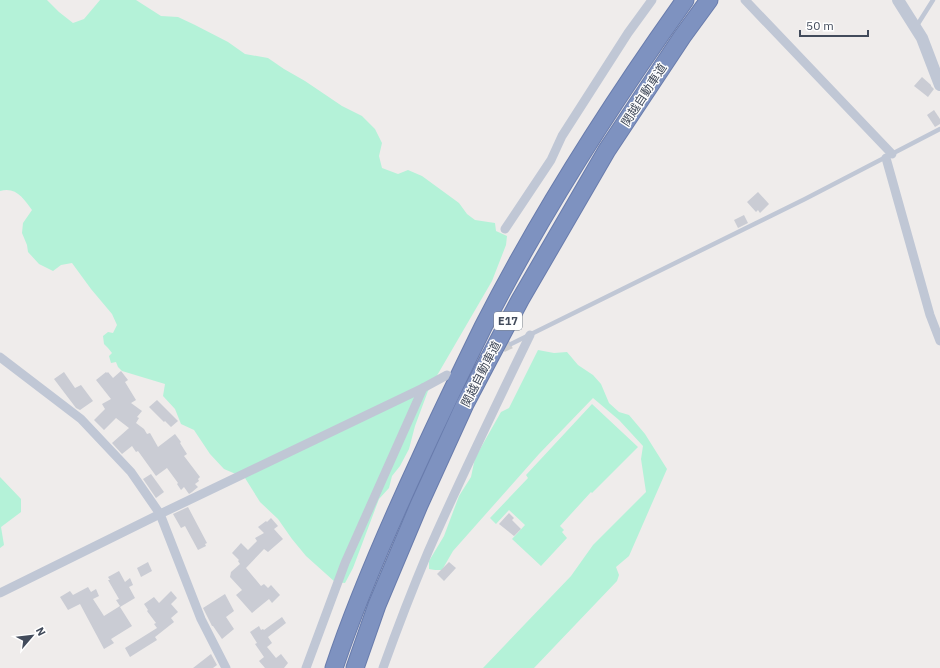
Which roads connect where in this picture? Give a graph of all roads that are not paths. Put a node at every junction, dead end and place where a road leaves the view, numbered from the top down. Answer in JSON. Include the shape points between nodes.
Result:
{"nodes":[{"id":1,"x":652,"y":0,"type":"edge"},
{"id":2,"x":685,"y":0,"type":"edge"},
{"id":3,"x":709,"y":0,"type":"edge"},
{"id":4,"x":745,"y":0,"type":"edge"},
{"id":5,"x":898,"y":0,"type":"edge"},
{"id":6,"x":933,"y":0,"type":"edge"},
{"id":7,"x":916,"y":27,"type":"junction"},
{"id":8,"x":940,"y":85,"type":"edge"},
{"id":9,"x":940,"y":129,"type":"edge"},
{"id":10,"x":889,"y":156,"type":"junction"},
{"id":11,"x":505,"y":229,"type":"dead end"},
{"id":12,"x":530,"y":335,"type":"junction"},
{"id":13,"x":940,"y":340,"type":"edge"},
{"id":14,"x":511,"y":344,"type":"tunnel mouth"},
{"id":15,"x":0,"y":357,"type":"edge"},
{"id":16,"x":447,"y":375,"type":"dead end"},
{"id":17,"x":423,"y":388,"type":"junction"},
{"id":18,"x":160,"y":514,"type":"junction"},
{"id":19,"x":0,"y":593,"type":"edge"},
{"id":20,"x":226,"y":668,"type":"edge"},
{"id":21,"x":306,"y":668,"type":"edge"},
{"id":22,"x":334,"y":668,"type":"edge"},
{"id":23,"x":355,"y":668,"type":"edge"},
{"id":24,"x":383,"y":668,"type":"edge"}],
"edges":[{"from":1,"to":11,"type":"street","via":[[624,39],[562,136],[551,160]]},
{"from":2,"to":22,"type":"highway","name":"関越自動車道","number":"E17","via":[[602,121],[484,326],[382,543]]},
{"from":3,"to":23,"type":"highway","name":"関越自動車道","number":"E17","via":[[607,150],[516,307],[465,404],[423,498],[378,605]]},
{"from":4,"to":10,"type":"street"},
{"from":5,"to":7,"type":"street"},
{"from":6,"to":7,"type":"lane"},
{"from":7,"to":8,"type":"street","via":[[928,50]]},
{"from":9,"to":10,"type":"lane"},
{"from":10,"to":12,"type":"lane"},
{"from":10,"to":13,"type":"street","via":[[930,315]]},
{"from":12,"to":14,"type":"lane"},
{"from":12,"to":24,"type":"street","via":[[428,553]]},
{"from":15,"to":18,"type":"street","via":[[81,419],[131,472]]},
{"from":16,"to":17,"type":"street"},
{"from":17,"to":18,"type":"street"},
{"from":17,"to":21,"type":"street","via":[[344,563]]},
{"from":18,"to":19,"type":"street"},
{"from":18,"to":20,"type":"street","via":[[201,619]]}]}
